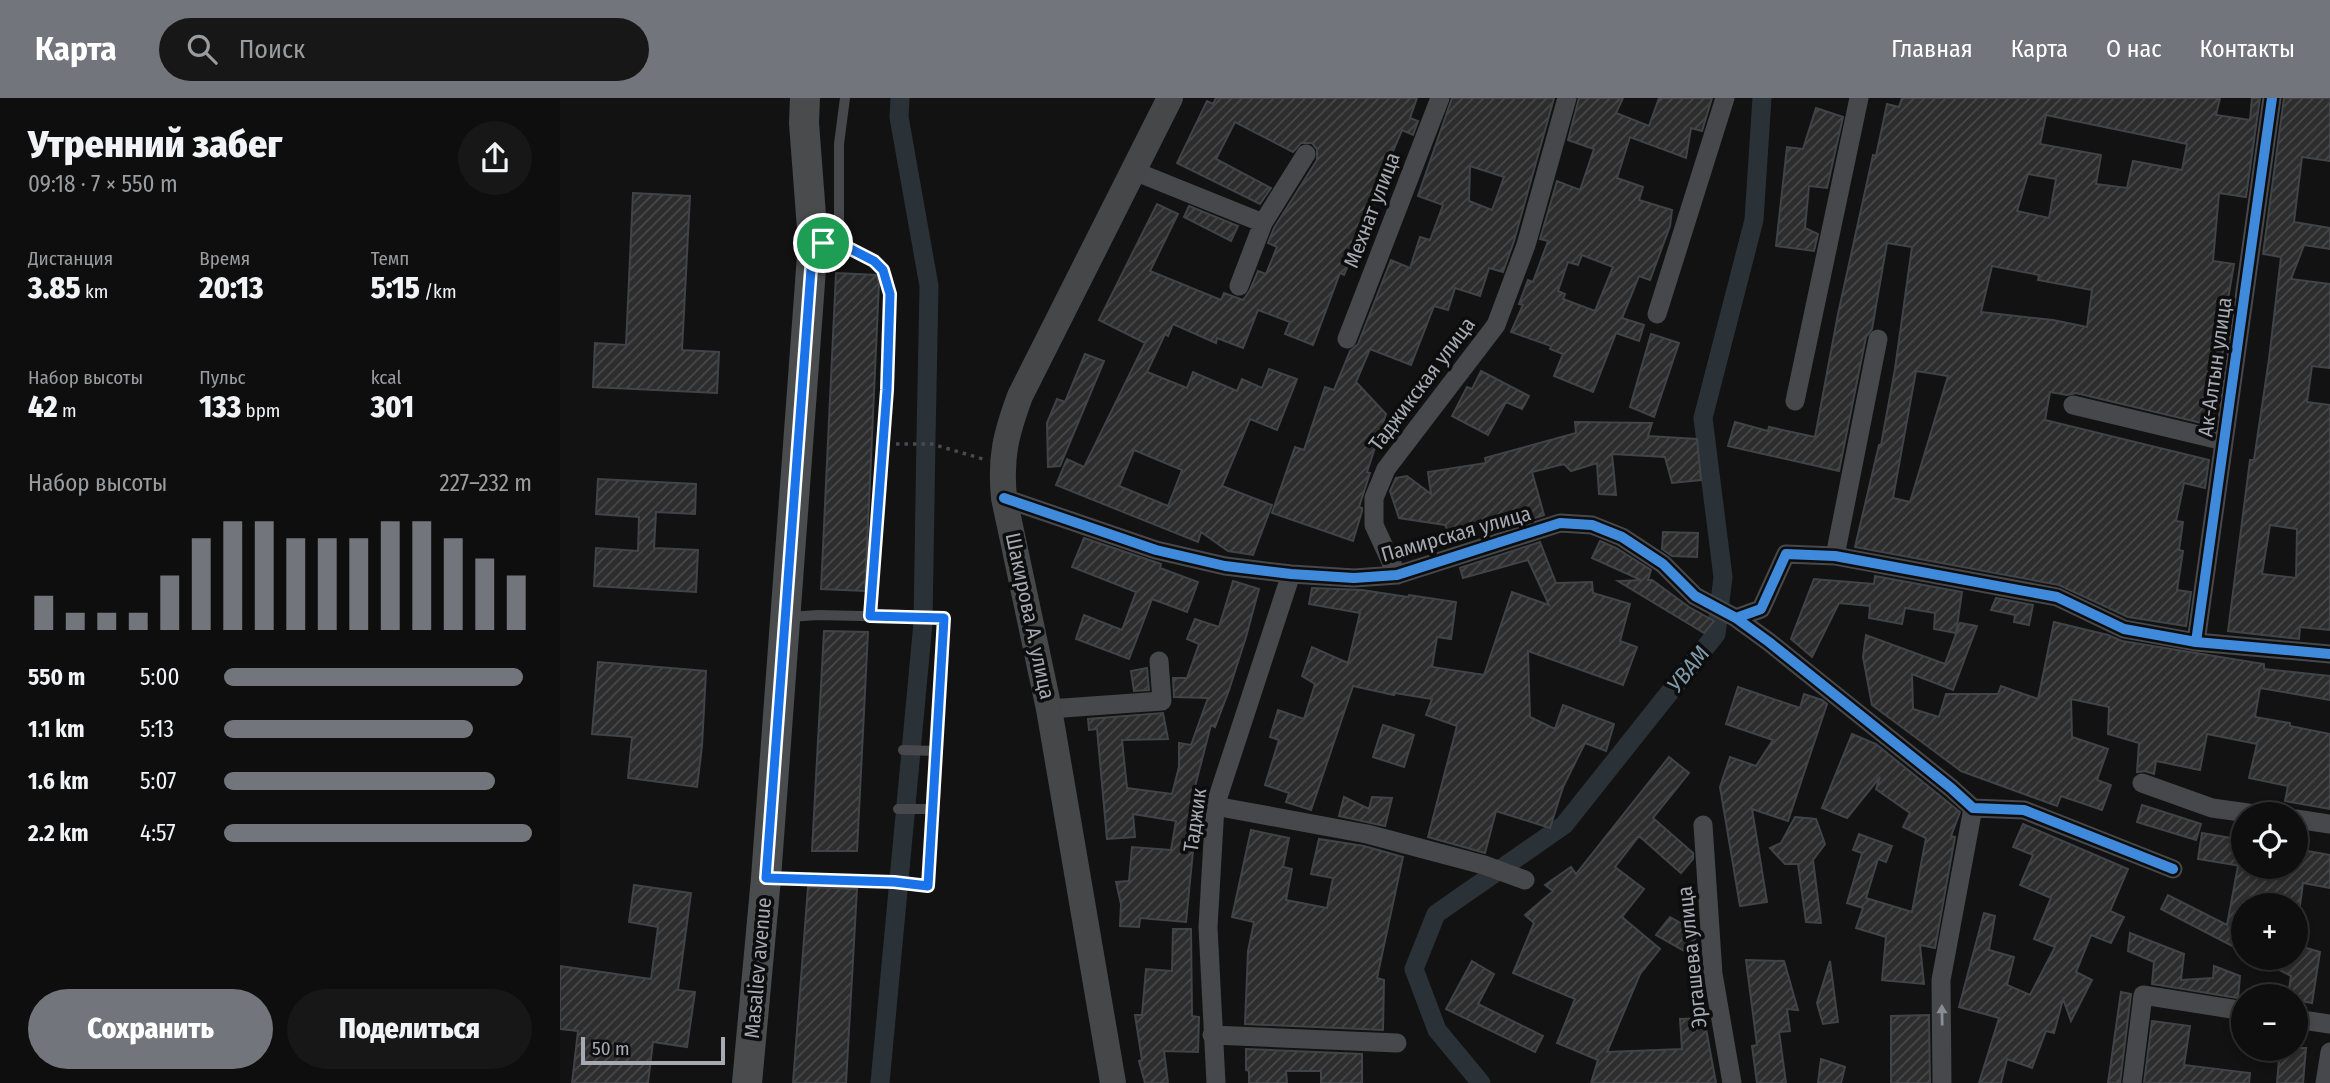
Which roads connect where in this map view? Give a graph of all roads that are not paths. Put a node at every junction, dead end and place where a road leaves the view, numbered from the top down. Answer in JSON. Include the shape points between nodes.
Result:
{"nodes":[{"id":1,"x":805,"y":98,"type":"edge"},
{"id":2,"x":845,"y":98,"type":"edge"},
{"id":3,"x":1170,"y":98,"type":"edge"},
{"id":4,"x":1440,"y":98,"type":"edge"},
{"id":5,"x":1567,"y":98,"type":"edge"},
{"id":6,"x":1725,"y":98,"type":"edge"},
{"id":7,"x":1859,"y":98,"type":"edge"},
{"id":8,"x":2272,"y":98,"type":"edge"},
{"id":9,"x":1306,"y":154,"type":"dead end"},
{"id":10,"x":1134,"y":171,"type":"junction"},
{"id":11,"x":1263,"y":223,"type":"junction"},
{"id":12,"x":826,"y":243,"type":"junction"},
{"id":13,"x":1239,"y":286,"type":"dead end"},
{"id":14,"x":1657,"y":314,"type":"dead end"},
{"id":15,"x":1347,"y":339,"type":"dead end"},
{"id":16,"x":1878,"y":339,"type":"dead end"},
{"id":17,"x":1795,"y":401,"type":"dead end"},
{"id":18,"x":2073,"y":405,"type":"dead end"},
{"id":19,"x":2224,"y":441,"type":"junction"},
{"id":20,"x":1004,"y":498,"type":"junction"},
{"id":21,"x":1835,"y":556,"type":"junction"},
{"id":22,"x":1291,"y":574,"type":"junction"},
{"id":23,"x":1397,"y":575,"type":"junction"},
{"id":24,"x":870,"y":616,"type":"junction"},
{"id":25,"x":786,"y":618,"type":"junction"},
{"id":26,"x":1736,"y":618,"type":"junction"},
{"id":27,"x":2196,"y":642,"type":"junction"},
{"id":28,"x":2330,"y":654,"type":"edge"},
{"id":29,"x":1159,"y":661,"type":"dead end"},
{"id":30,"x":1049,"y":709,"type":"junction"},
{"id":31,"x":903,"y":750,"type":"dead end"},
{"id":32,"x":936,"y":751,"type":"junction"},
{"id":33,"x":2142,"y":783,"type":"dead end"},
{"id":34,"x":1215,"y":806,"type":"junction"},
{"id":35,"x":1973,"y":808,"type":"junction"},
{"id":36,"x":898,"y":809,"type":"dead end"},
{"id":37,"x":933,"y":809,"type":"junction"},
{"id":38,"x":2231,"y":811,"type":"edge"},
{"id":39,"x":2308,"y":821,"type":"edge"},
{"id":40,"x":2330,"y":824,"type":"edge"},
{"id":41,"x":1703,"y":825,"type":"dead end"},
{"id":42,"x":2174,"y":869,"type":"dead end"},
{"id":43,"x":1516,"y":877,"type":"dead end"},
{"id":44,"x":766,"y":878,"type":"junction"},
{"id":45,"x":2231,"y":1009,"type":"edge"},
{"id":46,"x":2308,"y":1021,"type":"edge"},
{"id":47,"x":2330,"y":1024,"type":"edge"},
{"id":48,"x":1212,"y":1035,"type":"junction"},
{"id":49,"x":1397,"y":1043,"type":"dead end"},
{"id":50,"x":2330,"y":1052,"type":"edge"},
{"id":51,"x":747,"y":1083,"type":"edge"},
{"id":52,"x":1113,"y":1083,"type":"edge"},
{"id":53,"x":1216,"y":1083,"type":"edge"},
{"id":54,"x":1732,"y":1083,"type":"edge"},
{"id":55,"x":1942,"y":1083,"type":"edge"},
{"id":56,"x":2132,"y":1083,"type":"edge"},
{"id":57,"x":2325,"y":1083,"type":"edge"}],
"edges":[{"from":1,"to":12,"type":"main road","name":"Masaliev avenue","via":[[804,122]]},
{"from":2,"to":12,"type":"lane"},
{"from":3,"to":10,"type":"main road","name":"Шакирова А. улица"},
{"from":4,"to":15,"type":"street","name":"Мехнат улица"},
{"from":5,"to":23,"type":"street","name":"Таджикская улица","via":[[1526,245],[1496,325],[1386,468],[1374,498],[1374,524]]},
{"from":6,"to":14,"type":"street"},
{"from":7,"to":17,"type":"street"},
{"from":8,"to":19,"type":"street","name":"Ак-Алтын улица"},
{"from":9,"to":11,"type":"street"},
{"from":10,"to":11,"type":"street"},
{"from":10,"to":20,"type":"main road","name":"Шакирова А. улица","via":[[1020,396],[1007,430]]},
{"from":11,"to":13,"type":"street"},
{"from":12,"to":24,"type":"lane","via":[[874,261],[883,270],[890,294]]},
{"from":12,"to":25,"type":"main road","name":"Masaliev avenue"},
{"from":16,"to":21,"type":"street"},
{"from":18,"to":19,"type":"street"},
{"from":19,"to":27,"type":"street","name":"Ак-Алтын улица"},
{"from":20,"to":22,"type":"street","name":"Памирская улица","via":[[1156,550],[1225,566]]},
{"from":20,"to":30,"type":"main road","name":"Шакирова А. улица"},
{"from":21,"to":26,"type":"street","via":[[1786,554],[1762,609]]},
{"from":21,"to":27,"type":"street","via":[[2057,597],[2124,629]]},
{"from":22,"to":23,"type":"street","name":"Памирская улица"},
{"from":22,"to":34,"type":"street","name":"Таджик"},
{"from":23,"to":26,"type":"street","name":"Памирская улица","via":[[1560,523],[1592,524],[1622,537],[1663,564],[1695,596]]},
{"from":24,"to":25,"type":"lane"},
{"from":24,"to":32,"type":"lane","via":[[944,618]]},
{"from":25,"to":44,"type":"main road","name":"Masaliev avenue"},
{"from":26,"to":35,"type":"street"},
{"from":27,"to":28,"type":"street"},
{"from":29,"to":30,"type":"street","via":[[1162,701]]},
{"from":30,"to":52,"type":"main road","name":"Шакирова А. улица"},
{"from":31,"to":32,"type":"lane"},
{"from":32,"to":37,"type":"lane"},
{"from":33,"to":38,"type":"street"},
{"from":34,"to":43,"type":"street","via":[[1367,834]]},
{"from":34,"to":48,"type":"street","name":"Таджик","via":[[1208,927]]},
{"from":35,"to":42,"type":"street","via":[[2024,810]]},
{"from":55,"to":35,"type":"street","one_way":true,"via":[[1941,980]]},
{"from":36,"to":37,"type":"lane"},
{"from":37,"to":44,"type":"lane","via":[[928,886]]},
{"from":39,"to":40,"type":"street"},
{"from":41,"to":54,"type":"street","name":"Эргашева улица","via":[[1713,974]]},
{"from":44,"to":51,"type":"main road","name":"Masaliev avenue"},
{"from":45,"to":56,"type":"street","via":[[2143,995]]},
{"from":46,"to":47,"type":"street"},
{"from":48,"to":49,"type":"street"},
{"from":48,"to":53,"type":"street","name":"Таджик"},
{"from":50,"to":57,"type":"street"}]}
